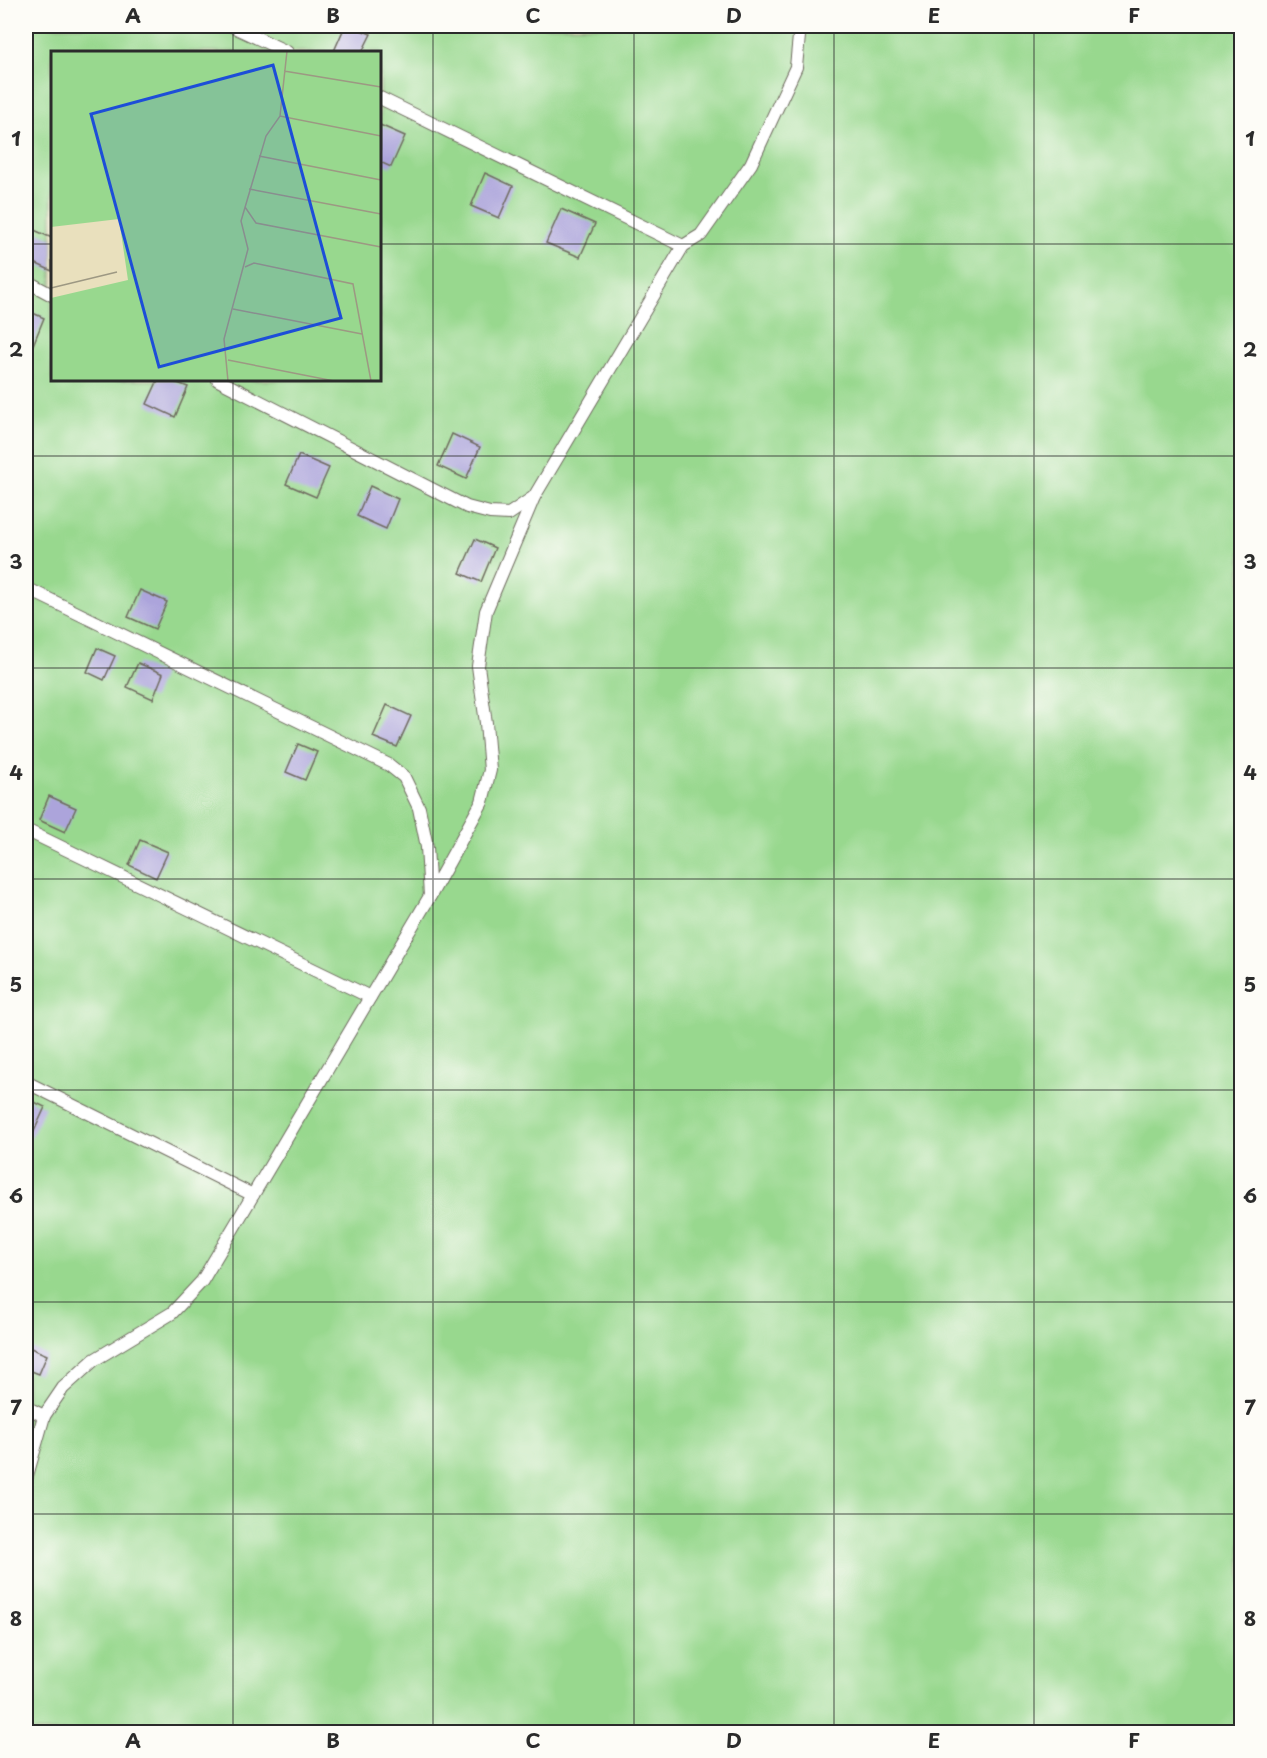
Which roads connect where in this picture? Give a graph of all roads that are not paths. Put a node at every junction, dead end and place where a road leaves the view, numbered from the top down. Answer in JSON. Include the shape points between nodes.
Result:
{"nodes":[{"id":1,"x":232,"y":26,"type":"edge"},
{"id":2,"x":800,"y":26,"type":"edge"},
{"id":3,"x":285,"y":51,"type":"edge"},
{"id":4,"x":381,"y":98,"type":"edge"},
{"id":5,"x":683,"y":246,"type":"junction"},
{"id":6,"x":26,"y":281,"type":"edge"},
{"id":7,"x":51,"y":294,"type":"edge"},
{"id":8,"x":220,"y":381,"type":"edge"},
{"id":9,"x":534,"y":497,"type":"junction"},
{"id":10,"x":26,"y":588,"type":"edge"},
{"id":11,"x":26,"y":830,"type":"edge"},
{"id":12,"x":430,"y":896,"type":"junction"},
{"id":13,"x":370,"y":997,"type":"junction"},
{"id":14,"x":26,"y":1082,"type":"edge"},
{"id":15,"x":253,"y":1195,"type":"junction"},
{"id":16,"x":26,"y":1407,"type":"edge"},
{"id":17,"x":44,"y":1416,"type":"junction"},
{"id":18,"x":26,"y":1479,"type":"edge"}],
"edges":[{"from":1,"to":3,"type":"lane"},
{"from":2,"to":5,"type":"lane","via":[[796,67],[751,164],[701,235]]},
{"from":4,"to":5,"type":"lane"},
{"from":5,"to":9,"type":"lane"},
{"from":6,"to":7,"type":"lane"},
{"from":8,"to":9,"type":"lane","via":[[467,507],[509,514]]},
{"from":9,"to":12,"type":"lane","via":[[486,611],[478,666],[490,770],[482,802]]},
{"from":10,"to":12,"type":"lane","via":[[389,765],[404,777],[419,808],[427,847]]},
{"from":11,"to":13,"type":"lane"},
{"from":12,"to":13,"type":"lane"},
{"from":13,"to":15,"type":"lane"},
{"from":14,"to":15,"type":"lane"},
{"from":15,"to":17,"type":"lane","via":[[202,1281],[172,1313],[94,1360],[63,1388]]},
{"from":16,"to":17,"type":"lane"},
{"from":17,"to":18,"type":"lane"}]}
